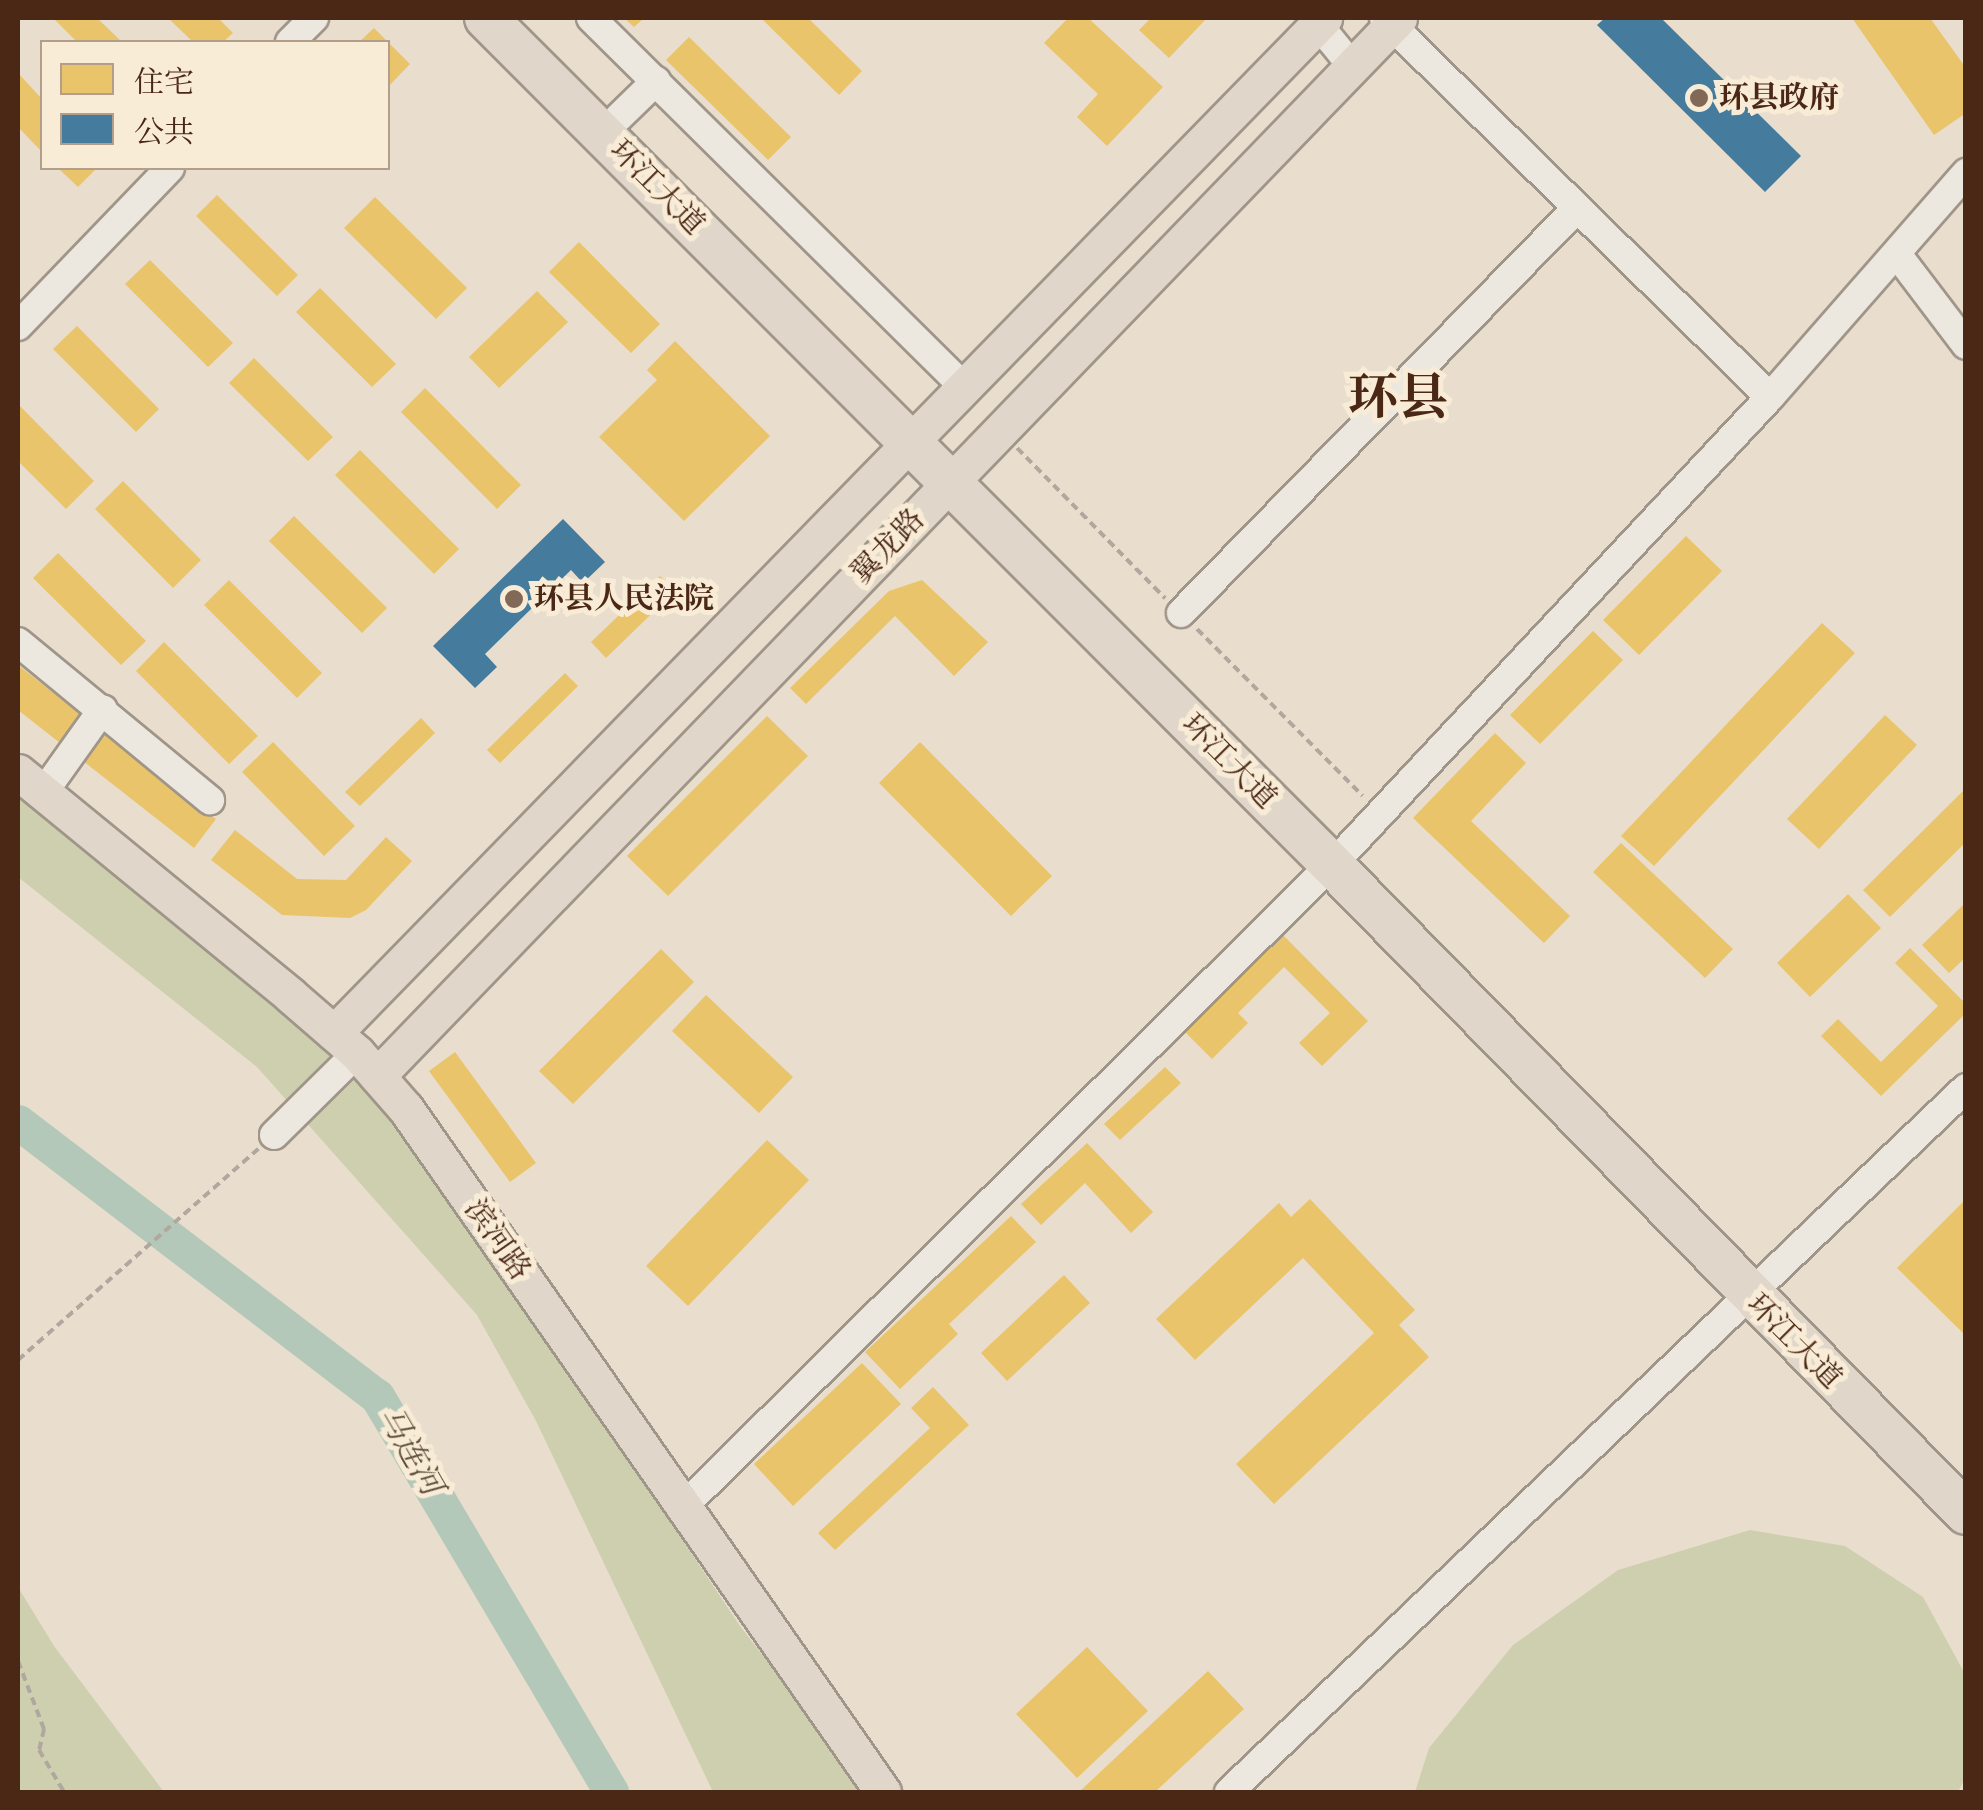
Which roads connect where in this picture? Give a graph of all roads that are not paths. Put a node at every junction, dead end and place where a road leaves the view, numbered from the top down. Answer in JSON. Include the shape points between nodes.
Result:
{"nodes":[{"id":1,"x":314,"y":18,"type":"edge"},
{"id":2,"x":486,"y":18,"type":"edge"},
{"id":3,"x":519,"y":18,"type":"edge"},
{"id":4,"x":591,"y":18,"type":"edge"},
{"id":5,"x":1318,"y":19,"type":"edge"},
{"id":6,"x":1392,"y":20,"type":"edge"},
{"id":7,"x":292,"y":40,"type":"edge"},
{"id":8,"x":1352,"y":66,"type":"junction"},
{"id":9,"x":656,"y":82,"type":"junction"},
{"id":10,"x":619,"y":117,"type":"junction"},
{"id":11,"x":168,"y":170,"type":"edge"},
{"id":12,"x":1966,"y":173,"type":"edge"},
{"id":13,"x":1577,"y":208,"type":"junction"},
{"id":14,"x":1897,"y":254,"type":"junction"},
{"id":15,"x":18,"y":326,"type":"edge"},
{"id":16,"x":1966,"y":344,"type":"edge"},
{"id":17,"x":964,"y":387,"type":"junction"},
{"id":18,"x":1770,"y":397,"type":"junction"},
{"id":19,"x":918,"y":434,"type":"junction"},
{"id":20,"x":958,"y":474,"type":"junction"},
{"id":21,"x":1181,"y":613,"type":"dead end"},
{"id":22,"x":18,"y":642,"type":"edge"},
{"id":23,"x":102,"y":709,"type":"junction"},
{"id":24,"x":30,"y":782,"type":"edge"},
{"id":25,"x":210,"y":800,"type":"dead end"},
{"id":26,"x":1340,"y":856,"type":"junction"},
{"id":27,"x":356,"y":1054,"type":"junction"},
{"id":28,"x":1966,"y":1088,"type":"edge"},
{"id":29,"x":274,"y":1135,"type":"road end"},
{"id":30,"x":1753,"y":1286,"type":"junction"},
{"id":31,"x":1966,"y":1480,"type":"edge"},
{"id":32,"x":681,"y":1509,"type":"junction"},
{"id":33,"x":1966,"y":1513,"type":"edge"},
{"id":34,"x":884,"y":1792,"type":"edge"},
{"id":35,"x":1229,"y":1792,"type":"edge"}],
"edges":[{"from":1,"to":7,"type":"street"},
{"from":2,"to":19,"type":"highway","name":"环江大道"},
{"from":3,"to":10,"type":"highway","name":"环江大道"},
{"from":4,"to":9,"type":"street"},
{"from":5,"to":8,"type":"street"},
{"from":5,"to":17,"type":"main road","name":"翼龙路"},
{"from":6,"to":8,"type":"main road","name":"翼龙路"},
{"from":6,"to":13,"type":"street"},
{"from":8,"to":20,"type":"main road","name":"翼龙路"},
{"from":9,"to":10,"type":"street"},
{"from":9,"to":17,"type":"street"},
{"from":10,"to":19,"type":"highway","name":"环江大道"},
{"from":11,"to":15,"type":"street"},
{"from":12,"to":14,"type":"street"},
{"from":13,"to":18,"type":"street"},
{"from":13,"to":21,"type":"street"},
{"from":14,"to":16,"type":"street"},
{"from":14,"to":18,"type":"street"},
{"from":17,"to":19,"type":"main road","name":"翼龙路"},
{"from":18,"to":26,"type":"street"},
{"from":19,"to":20,"type":"highway","name":"环江大道"},
{"from":19,"to":27,"type":"main road","name":"翼龙路"},
{"from":20,"to":26,"type":"highway","name":"环江大道"},
{"from":20,"to":27,"type":"main road","name":"翼龙路"},
{"from":22,"to":23,"type":"street"},
{"from":23,"to":24,"type":"street"},
{"from":23,"to":25,"type":"street"},
{"from":24,"to":27,"type":"main road","name":"滨河路"},
{"from":26,"to":30,"type":"highway","name":"环江大道"},
{"from":26,"to":32,"type":"street"},
{"from":27,"to":29,"type":"street"},
{"from":27,"to":32,"type":"main road","name":"滨河路"},
{"from":28,"to":30,"type":"street"},
{"from":30,"to":31,"type":"highway","name":"环江大道"},
{"from":30,"to":33,"type":"highway","name":"环江大道"},
{"from":30,"to":35,"type":"street"},
{"from":32,"to":34,"type":"main road","name":"滨河路"}]}
